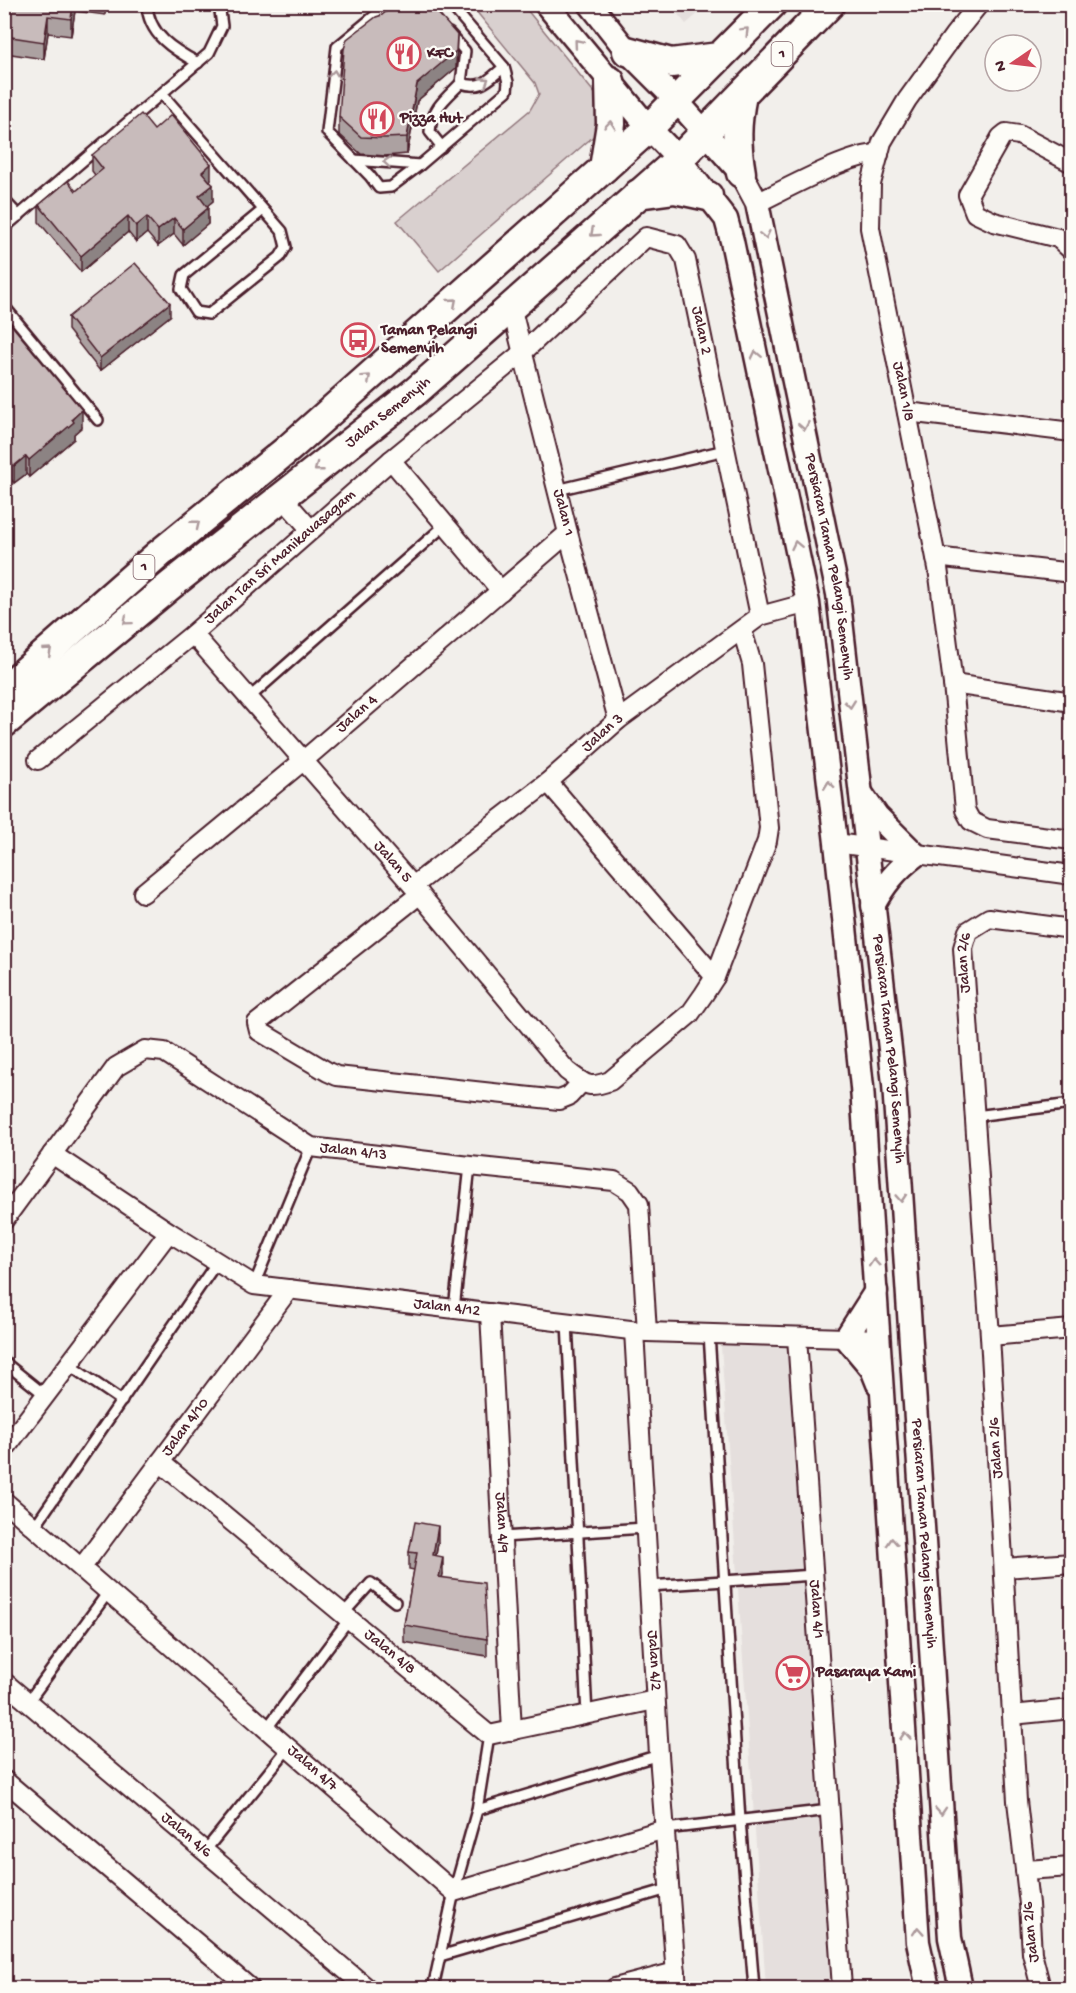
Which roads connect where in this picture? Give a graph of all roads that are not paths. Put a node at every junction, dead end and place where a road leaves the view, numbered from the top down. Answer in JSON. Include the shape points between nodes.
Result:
{"nodes":[{"id":1,"x":147,"y":4,"type":"edge"},
{"id":2,"x":219,"y":4,"type":"edge"},
{"id":3,"x":389,"y":4,"type":"edge"},
{"id":4,"x":450,"y":4,"type":"edge"},
{"id":5,"x":546,"y":4,"type":"edge"},
{"id":6,"x":590,"y":4,"type":"edge"},
{"id":7,"x":772,"y":4,"type":"edge"},
{"id":8,"x":830,"y":4,"type":"edge"},
{"id":9,"x":979,"y":4,"type":"edge"},
{"id":10,"x":378,"y":27,"type":"edge"},
{"id":11,"x":444,"y":28,"type":"edge"},
{"id":12,"x":359,"y":29,"type":"junction"},
{"id":13,"x":627,"y":51,"type":"junction"},
{"id":14,"x":719,"y":57,"type":"junction"},
{"id":15,"x":198,"y":63,"type":"junction"},
{"id":16,"x":504,"y":67,"type":"junction"},
{"id":17,"x":610,"y":81,"type":"junction"},
{"id":18,"x":461,"y":83,"type":"junction"},
{"id":19,"x":162,"y":94,"type":"junction"},
{"id":20,"x":741,"y":95,"type":"junction"},
{"id":21,"x":676,"y":100,"type":"junction"},
{"id":22,"x":649,"y":128,"type":"junction"},
{"id":23,"x":706,"y":132,"type":"junction"},
{"id":24,"x":442,"y":147,"type":"junction"},
{"id":25,"x":879,"y":154,"type":"junction"},
{"id":26,"x":679,"y":159,"type":"junction"},
{"id":27,"x":354,"y":160,"type":"junction"},
{"id":28,"x":1071,"y":163,"type":"edge"},
{"id":29,"x":420,"y":165,"type":"junction"},
{"id":30,"x":604,"y":168,"type":"junction"},
{"id":31,"x":741,"y":173,"type":"junction"},
{"id":32,"x":638,"y":194,"type":"junction"},
{"id":33,"x":708,"y":196,"type":"junction"},
{"id":34,"x":4,"y":200,"type":"edge"},
{"id":35,"x":757,"y":202,"type":"junction"},
{"id":36,"x":263,"y":210,"type":"junction"},
{"id":37,"x":19,"y":216,"type":"junction"},
{"id":38,"x":4,"y":228,"type":"edge"},
{"id":39,"x":1071,"y":250,"type":"edge"},
{"id":40,"x":4,"y":306,"type":"edge"},
{"id":41,"x":511,"y":306,"type":"junction"},
{"id":42,"x":522,"y":353,"type":"junction"},
{"id":43,"x":907,"y":412,"type":"junction"},
{"id":44,"x":98,"y":420,"type":"dead end"},
{"id":45,"x":1071,"y":432,"type":"edge"},
{"id":46,"x":725,"y":450,"type":"junction"},
{"id":47,"x":391,"y":460,"type":"junction"},
{"id":48,"x":557,"y":490,"type":"junction"},
{"id":49,"x":282,"y":497,"type":"junction"},
{"id":50,"x":445,"y":525,"type":"junction"},
{"id":51,"x":311,"y":530,"type":"junction"},
{"id":52,"x":568,"y":533,"type":"junction"},
{"id":53,"x":936,"y":557,"type":"junction"},
{"id":54,"x":832,"y":563,"type":"junction"},
{"id":55,"x":1071,"y":573,"type":"edge"},
{"id":56,"x":501,"y":591,"type":"junction"},
{"id":57,"x":808,"y":603,"type":"junction"},
{"id":58,"x":760,"y":616,"type":"junction"},
{"id":59,"x":742,"y":630,"type":"junction"},
{"id":60,"x":194,"y":634,"type":"junction"},
{"id":61,"x":844,"y":642,"type":"junction"},
{"id":62,"x":953,"y":684,"type":"junction"},
{"id":63,"x":4,"y":690,"type":"edge"},
{"id":64,"x":250,"y":697,"type":"junction"},
{"id":65,"x":1071,"y":702,"type":"edge"},
{"id":66,"x":618,"y":720,"type":"junction"},
{"id":67,"x":4,"y":723,"type":"edge"},
{"id":68,"x":38,"y":760,"type":"dead end"},
{"id":69,"x":304,"y":760,"type":"junction"},
{"id":70,"x":548,"y":782,"type":"junction"},
{"id":71,"x":860,"y":792,"type":"junction"},
{"id":72,"x":1071,"y":840,"type":"edge"},
{"id":73,"x":836,"y":843,"type":"junction"},
{"id":74,"x":866,"y":847,"type":"junction"},
{"id":75,"x":916,"y":855,"type":"junction"},
{"id":76,"x":1071,"y":875,"type":"edge"},
{"id":77,"x":416,"y":890,"type":"junction"},
{"id":78,"x":143,"y":893,"type":"dead end"},
{"id":79,"x":873,"y":906,"type":"junction"},
{"id":80,"x":1071,"y":929,"type":"edge"},
{"id":81,"x":715,"y":977,"type":"junction"},
{"id":82,"x":588,"y":1084,"type":"junction"},
{"id":83,"x":1071,"y":1104,"type":"edge"},
{"id":84,"x":975,"y":1116,"type":"junction"},
{"id":85,"x":311,"y":1147,"type":"junction"},
{"id":86,"x":52,"y":1154,"type":"junction"},
{"id":87,"x":470,"y":1166,"type":"junction"},
{"id":88,"x":7,"y":1211,"type":"edge"},
{"id":89,"x":169,"y":1232,"type":"junction"},
{"id":90,"x":217,"y":1262,"type":"junction"},
{"id":91,"x":254,"y":1285,"type":"junction"},
{"id":92,"x":289,"y":1289,"type":"junction"},
{"id":93,"x":876,"y":1291,"type":"junction"},
{"id":94,"x":907,"y":1295,"type":"junction"},
{"id":95,"x":454,"y":1309,"type":"junction"},
{"id":96,"x":490,"y":1313,"type":"junction"},
{"id":97,"x":567,"y":1323,"type":"junction"},
{"id":98,"x":1071,"y":1329,"type":"edge"},
{"id":99,"x":640,"y":1332,"type":"junction"},
{"id":100,"x":709,"y":1334,"type":"junction"},
{"id":101,"x":990,"y":1336,"type":"junction"},
{"id":102,"x":797,"y":1337,"type":"junction"},
{"id":103,"x":846,"y":1338,"type":"junction"},
{"id":104,"x":879,"y":1339,"type":"junction"},
{"id":105,"x":4,"y":1362,"type":"edge"},
{"id":106,"x":69,"y":1365,"type":"junction"},
{"id":107,"x":914,"y":1385,"type":"junction"},
{"id":108,"x":882,"y":1394,"type":"junction"},
{"id":109,"x":45,"y":1395,"type":"junction"},
{"id":110,"x":122,"y":1401,"type":"junction"},
{"id":111,"x":4,"y":1450,"type":"edge"},
{"id":112,"x":160,"y":1462,"type":"junction"},
{"id":113,"x":4,"y":1501,"type":"edge"},
{"id":114,"x":35,"y":1526,"type":"junction"},
{"id":115,"x":645,"y":1528,"type":"junction"},
{"id":116,"x":577,"y":1532,"type":"junction"},
{"id":117,"x":502,"y":1537,"type":"junction"},
{"id":118,"x":1071,"y":1563,"type":"edge"},
{"id":119,"x":82,"y":1567,"type":"junction"},
{"id":120,"x":1004,"y":1569,"type":"junction"},
{"id":121,"x":814,"y":1575,"type":"junction"},
{"id":122,"x":725,"y":1581,"type":"junction"},
{"id":123,"x":649,"y":1586,"type":"junction"},
{"id":124,"x":109,"y":1591,"type":"junction"},
{"id":125,"x":395,"y":1602,"type":"dead end"},
{"id":126,"x":346,"y":1617,"type":"junction"},
{"id":127,"x":4,"y":1682,"type":"edge"},
{"id":128,"x":656,"y":1700,"type":"junction"},
{"id":129,"x":28,"y":1702,"type":"junction"},
{"id":130,"x":1071,"y":1710,"type":"edge"},
{"id":131,"x":587,"y":1715,"type":"junction"},
{"id":132,"x":1012,"y":1715,"type":"junction"},
{"id":133,"x":267,"y":1728,"type":"junction"},
{"id":134,"x":512,"y":1731,"type":"junction"},
{"id":135,"x":489,"y":1735,"type":"junction"},
{"id":136,"x":289,"y":1748,"type":"junction"},
{"id":137,"x":658,"y":1755,"type":"junction"},
{"id":138,"x":4,"y":1780,"type":"edge"},
{"id":139,"x":477,"y":1810,"type":"junction"},
{"id":140,"x":830,"y":1810,"type":"junction"},
{"id":141,"x":740,"y":1821,"type":"junction"},
{"id":142,"x":665,"y":1829,"type":"junction"},
{"id":143,"x":205,"y":1851,"type":"junction"},
{"id":144,"x":1071,"y":1867,"type":"edge"},
{"id":145,"x":1025,"y":1870,"type":"junction"},
{"id":146,"x":668,"y":1889,"type":"junction"},
{"id":147,"x":454,"y":1892,"type":"junction"},
{"id":148,"x":440,"y":1956,"type":"junction"},
{"id":149,"x":677,"y":1980,"type":"edge"},
{"id":150,"x":250,"y":1989,"type":"edge"},
{"id":151,"x":368,"y":1989,"type":"edge"},
{"id":152,"x":433,"y":1989,"type":"edge"},
{"id":153,"x":615,"y":1989,"type":"edge"},
{"id":154,"x":754,"y":1989,"type":"edge"},
{"id":155,"x":842,"y":1989,"type":"edge"},
{"id":156,"x":928,"y":1989,"type":"edge"},
{"id":157,"x":961,"y":1989,"type":"edge"},
{"id":158,"x":1041,"y":1989,"type":"edge"}],
"edges":[{"from":1,"to":15,"type":"lane","via":[[159,36],[172,49]]},
{"from":2,"to":15,"type":"lane","via":[[222,26],[209,53]]},
{"from":3,"to":12,"type":"lane"},
{"from":4,"to":16,"type":"lane"},
{"from":17,"to":5,"type":"street","name":"Persiaran Taman Pelangi Semenyih","one_way":true},
{"from":6,"to":13,"type":"street","name":"Persiaran Taman Pelangi Semenyih"},
{"from":14,"to":7,"type":"main road","number":"1","one_way":true},
{"from":8,"to":20,"type":"main road","name":"Jalan Semenyih","number":"1"},
{"from":9,"to":25,"type":"street","name":"Jalan 1/8","via":[[907,100]]},
{"from":10,"to":12,"type":"lane"},
{"from":11,"to":18,"type":"lane","via":[[465,51]]},
{"from":27,"to":12,"type":"lane","one_way":true,"via":[[327,132],[337,47]]},
{"from":13,"to":14,"type":"main road","via":[[671,63]]},
{"from":13,"to":21,"type":"street","name":"Persiaran Taman Pelangi Semenyih"},
{"from":14,"to":21,"type":"main road","number":"1"},
{"from":15,"to":19,"type":"lane"},
{"from":18,"to":16,"type":"lane","one_way":true,"via":[[474,87],[483,84]]},
{"from":16,"to":24,"type":"lane","via":[[507,91]]},
{"from":17,"to":22,"type":"street","name":"Persiaran Taman Pelangi Semenyih"},
{"from":30,"to":17,"type":"main road","one_way":true,"via":[[611,124]]},
{"from":18,"to":24,"type":"lane","via":[[431,119],[430,132]]},
{"from":19,"to":36,"type":"lane"},
{"from":19,"to":37,"type":"lane"},
{"from":20,"to":23,"type":"main road","name":"Jalan Semenyih","number":"1"},
{"from":20,"to":31,"type":"main road","via":[[736,123]]},
{"from":21,"to":22,"type":"main road","number":"1"},
{"from":21,"to":23,"type":"street","name":"Persiaran Taman Pelangi Semenyih"},
{"from":22,"to":26,"type":"street","name":"Persiaran Taman Pelangi Semenyih"},
{"from":22,"to":30,"type":"main road","number":"1"},
{"from":23,"to":26,"type":"main road","name":"Jalan Semenyih","number":"1"},
{"from":23,"to":31,"type":"street","name":"Persiaran Taman Pelangi Semenyih"},
{"from":24,"to":29,"type":"lane"},
{"from":25,"to":35,"type":"street","via":[[851,159]]},
{"from":25,"to":43,"type":"street","name":"Jalan 1/8","via":[[871,184],[870,228]]},
{"from":26,"to":32,"type":"main road","name":"Jalan Semenyih","number":"1"},
{"from":26,"to":33,"type":"street","name":"Persiaran Taman Pelangi Semenyih"},
{"from":29,"to":27,"type":"lane","one_way":true},
{"from":27,"to":29,"type":"lane","via":[[379,188],[391,187]]},
{"from":28,"to":39,"type":"street","via":[[1019,135],[1006,133],[968,195],[975,213],[994,222],[1058,238]]},
{"from":63,"to":30,"type":"main road","number":"1","one_way":true,"via":[[288,449]]},
{"from":31,"to":35,"type":"street","name":"Persiaran Taman Pelangi Semenyih"},
{"from":32,"to":33,"type":"main road","via":[[675,189]]},
{"from":32,"to":41,"type":"main road","name":"Jalan Semenyih","number":"1","one_way":true},
{"from":57,"to":33,"type":"street","name":"Persiaran Taman Pelangi Semenyih","one_way":true,"via":[[732,241],[726,219]]},
{"from":34,"to":37,"type":"lane"},
{"from":35,"to":54,"type":"street","name":"Persiaran Taman Pelangi Semenyih","one_way":true},
{"from":36,"to":36,"type":"lane","via":[[282,231],[286,247],[280,257],[209,314],[196,312],[182,289],[184,275]]},
{"from":37,"to":38,"type":"lane"},
{"from":40,"to":44,"type":"lane"},
{"from":41,"to":42,"type":"street","name":"Jalan 1"},
{"from":41,"to":49,"type":"main road","name":"Jalan Semenyih","number":"1","one_way":true,"via":[[416,391]]},
{"from":42,"to":46,"type":"street","name":"Jalan 2","via":[[646,237],[677,244],[686,260]]},
{"from":42,"to":47,"type":"street","name":"Jalan Tan Sri Manikavasagam"},
{"from":42,"to":48,"type":"street","name":"Jalan 1"},
{"from":43,"to":45,"type":"street"},
{"from":43,"to":53,"type":"street","name":"Jalan 1/8"},
{"from":46,"to":48,"type":"lane"},
{"from":46,"to":58,"type":"street","name":"Jalan 2"},
{"from":47,"to":50,"type":"street"},
{"from":47,"to":51,"type":"street","name":"Jalan Tan Sri Manikavasagam"},
{"from":48,"to":52,"type":"street","name":"Jalan 1"},
{"from":49,"to":51,"type":"street"},
{"from":49,"to":67,"type":"main road","name":"Jalan Semenyih","number":"1","one_way":true},
{"from":50,"to":56,"type":"street"},
{"from":50,"to":64,"type":"lane"},
{"from":51,"to":60,"type":"street","name":"Jalan Tan Sri Manikavasagam"},
{"from":52,"to":56,"type":"street","name":"Jalan 4"},
{"from":52,"to":66,"type":"street","name":"Jalan 1"},
{"from":53,"to":55,"type":"street"},
{"from":53,"to":62,"type":"street","name":"Jalan 1/8"},
{"from":54,"to":57,"type":"street","via":[[830,577]]},
{"from":54,"to":61,"type":"street","name":"Persiaran Taman Pelangi Semenyih"},
{"from":56,"to":69,"type":"street","name":"Jalan 4"},
{"from":57,"to":58,"type":"street","name":"Jalan 3"},
{"from":57,"to":61,"type":"street","via":[[832,623]]},
{"from":73,"to":57,"type":"street","name":"Persiaran Taman Pelangi Semenyih","one_way":true},
{"from":58,"to":59,"type":"street","name":"Jalan 3"},
{"from":59,"to":66,"type":"street","name":"Jalan 3"},
{"from":59,"to":81,"type":"street","via":[[753,664],[769,835]]},
{"from":60,"to":64,"type":"street","name":"Jalan 5"},
{"from":60,"to":68,"type":"street","name":"Jalan Tan Sri Manikavasagam"},
{"from":61,"to":71,"type":"street","name":"Persiaran Taman Pelangi Semenyih","one_way":true},
{"from":62,"to":65,"type":"street"},
{"from":62,"to":72,"type":"street","name":"Jalan 1/8","via":[[965,810],[971,821],[987,829]]},
{"from":64,"to":69,"type":"street","name":"Jalan 5"},
{"from":66,"to":70,"type":"street","name":"Jalan 3"},
{"from":69,"to":77,"type":"street","name":"Jalan 5"},
{"from":69,"to":78,"type":"street","name":"Jalan 4"},
{"from":70,"to":77,"type":"street","name":"Jalan 3"},
{"from":70,"to":81,"type":"street"},
{"from":71,"to":74,"type":"street","name":"Persiaran Taman Pelangi Semenyih"},
{"from":71,"to":75,"type":"street","via":[[877,816]]},
{"from":73,"to":74,"type":"street"},
{"from":93,"to":73,"type":"street","name":"Persiaran Taman Pelangi Semenyih","one_way":true,"via":[[862,1087]]},
{"from":74,"to":75,"type":"street"},
{"from":74,"to":79,"type":"street","name":"Persiaran Taman Pelangi Semenyih"},
{"from":75,"to":76,"type":"street"},
{"from":75,"to":79,"type":"street","via":[[898,868]]},
{"from":77,"to":82,"type":"street","name":"Jalan 5","via":[[567,1071]]},
{"from":77,"to":82,"type":"street","name":"Jalan 3","via":[[257,1023],[259,1031],[337,1076],[559,1100]]},
{"from":79,"to":94,"type":"street","name":"Persiaran Taman Pelangi Semenyih","one_way":true,"via":[[894,1084]]},
{"from":80,"to":84,"type":"street","name":"Jalan 2/6","via":[[989,918],[968,932],[963,948]]},
{"from":81,"to":82,"type":"street","via":[[690,1014],[610,1081]]},
{"from":83,"to":84,"type":"lane"},
{"from":84,"to":101,"type":"street","name":"Jalan 2/6"},
{"from":85,"to":86,"type":"street","name":"Jalan 4/13","via":[[164,1052],[145,1050],[116,1067]]},
{"from":85,"to":87,"type":"street","name":"Jalan 4/13"},
{"from":85,"to":91,"type":"lane"},
{"from":86,"to":88,"type":"street","name":"Jalan 4/13"},
{"from":86,"to":89,"type":"street","name":"Jalan 4/12"},
{"from":87,"to":95,"type":"lane"},
{"from":87,"to":99,"type":"street","name":"Jalan 4/13","via":[[614,1181],[630,1191],[639,1204]]},
{"from":89,"to":90,"type":"street","name":"Jalan 4/12"},
{"from":89,"to":106,"type":"street"},
{"from":90,"to":91,"type":"street","name":"Jalan 4/12"},
{"from":90,"to":110,"type":"lane"},
{"from":91,"to":92,"type":"street","name":"Jalan 4/12"},
{"from":92,"to":95,"type":"street","name":"Jalan 4/12"},
{"from":92,"to":112,"type":"street","name":"Jalan 4/10"},
{"from":93,"to":103,"type":"street"},
{"from":93,"to":104,"type":"street","name":"Persiaran Taman Pelangi Semenyih"},
{"from":94,"to":104,"type":"street","via":[[897,1319]]},
{"from":94,"to":107,"type":"street","name":"Persiaran Taman Pelangi Semenyih"},
{"from":95,"to":96,"type":"street","name":"Jalan 4/12"},
{"from":96,"to":97,"type":"street","name":"Jalan 4/12"},
{"from":96,"to":117,"type":"street","name":"Jalan 4/9"},
{"from":97,"to":99,"type":"street","name":"Jalan 4/12"},
{"from":97,"to":116,"type":"lane"},
{"from":98,"to":101,"type":"street"},
{"from":99,"to":100,"type":"street","name":"Jalan 4/12"},
{"from":99,"to":115,"type":"street","name":"Jalan 4/2"},
{"from":100,"to":102,"type":"street","name":"Jalan 4/12"},
{"from":100,"to":122,"type":"lane"},
{"from":101,"to":120,"type":"street","name":"Jalan 2/6"},
{"from":102,"to":103,"type":"street","name":"Jalan 4/12"},
{"from":102,"to":121,"type":"street","name":"Jalan 4/1"},
{"from":103,"to":104,"type":"street","name":"Jalan 4/12"},
{"from":103,"to":108,"type":"street","via":[[872,1369]]},
{"from":104,"to":107,"type":"street","via":[[896,1351]]},
{"from":104,"to":108,"type":"street","name":"Persiaran Taman Pelangi Semenyih"},
{"from":105,"to":109,"type":"lane"},
{"from":106,"to":109,"type":"street"},
{"from":106,"to":110,"type":"lane"},
{"from":107,"to":157,"type":"street","name":"Persiaran Taman Pelangi Semenyih","one_way":true,"via":[[950,1938]]},
{"from":156,"to":108,"type":"street","name":"Persiaran Taman Pelangi Semenyih","one_way":true,"via":[[918,1942]]},
{"from":109,"to":111,"type":"street"},
{"from":110,"to":114,"type":"lane"},
{"from":112,"to":119,"type":"street","name":"Jalan 4/10"},
{"from":112,"to":126,"type":"street","name":"Jalan 4/8"},
{"from":113,"to":114,"type":"street","name":"Jalan 4/7"},
{"from":114,"to":119,"type":"street","name":"Jalan 4/7"},
{"from":115,"to":116,"type":"lane"},
{"from":115,"to":123,"type":"street","name":"Jalan 4/2"},
{"from":116,"to":117,"type":"lane"},
{"from":116,"to":131,"type":"lane"},
{"from":117,"to":134,"type":"street","name":"Jalan 4/9"},
{"from":118,"to":120,"type":"street"},
{"from":119,"to":124,"type":"street","name":"Jalan 4/7"},
{"from":120,"to":132,"type":"street","name":"Jalan 2/6"},
{"from":121,"to":122,"type":"lane"},
{"from":121,"to":140,"type":"street","name":"Jalan 4/1"},
{"from":122,"to":123,"type":"lane"},
{"from":122,"to":141,"type":"lane"},
{"from":123,"to":128,"type":"street","name":"Jalan 4/2"},
{"from":124,"to":129,"type":"lane"},
{"from":124,"to":133,"type":"street","name":"Jalan 4/7"},
{"from":125,"to":126,"type":"lane","via":[[371,1583]]},
{"from":126,"to":133,"type":"lane"},
{"from":126,"to":135,"type":"street","name":"Jalan 4/8"},
{"from":127,"to":129,"type":"street","name":"Jalan 4/6"},
{"from":128,"to":131,"type":"street"},
{"from":128,"to":137,"type":"street","name":"Jalan 4/2"},
{"from":129,"to":143,"type":"street","name":"Jalan 4/6"},
{"from":130,"to":132,"type":"street"},
{"from":131,"to":134,"type":"street"},
{"from":132,"to":145,"type":"street","name":"Jalan 2/6"},
{"from":133,"to":136,"type":"street","name":"Jalan 4/7"},
{"from":134,"to":135,"type":"street"},
{"from":135,"to":139,"type":"lane"},
{"from":136,"to":143,"type":"lane"},
{"from":136,"to":147,"type":"street","name":"Jalan 4/7"},
{"from":137,"to":139,"type":"lane"},
{"from":137,"to":142,"type":"street","name":"Jalan 4/2"},
{"from":138,"to":150,"type":"street"},
{"from":139,"to":147,"type":"lane"},
{"from":140,"to":141,"type":"lane"},
{"from":140,"to":155,"type":"street","name":"Jalan 4/1"},
{"from":141,"to":142,"type":"lane"},
{"from":141,"to":154,"type":"lane"},
{"from":142,"to":146,"type":"street","name":"Jalan 4/2"},
{"from":142,"to":147,"type":"street"},
{"from":143,"to":151,"type":"street","name":"Jalan 4/6"},
{"from":144,"to":145,"type":"street"},
{"from":145,"to":158,"type":"street","name":"Jalan 2/6","via":[[1032,1953]]},
{"from":146,"to":148,"type":"lane"},
{"from":146,"to":149,"type":"street","name":"Jalan 4/2"},
{"from":147,"to":148,"type":"lane"},
{"from":148,"to":152,"type":"lane"},
{"from":149,"to":153,"type":"street"}]}
